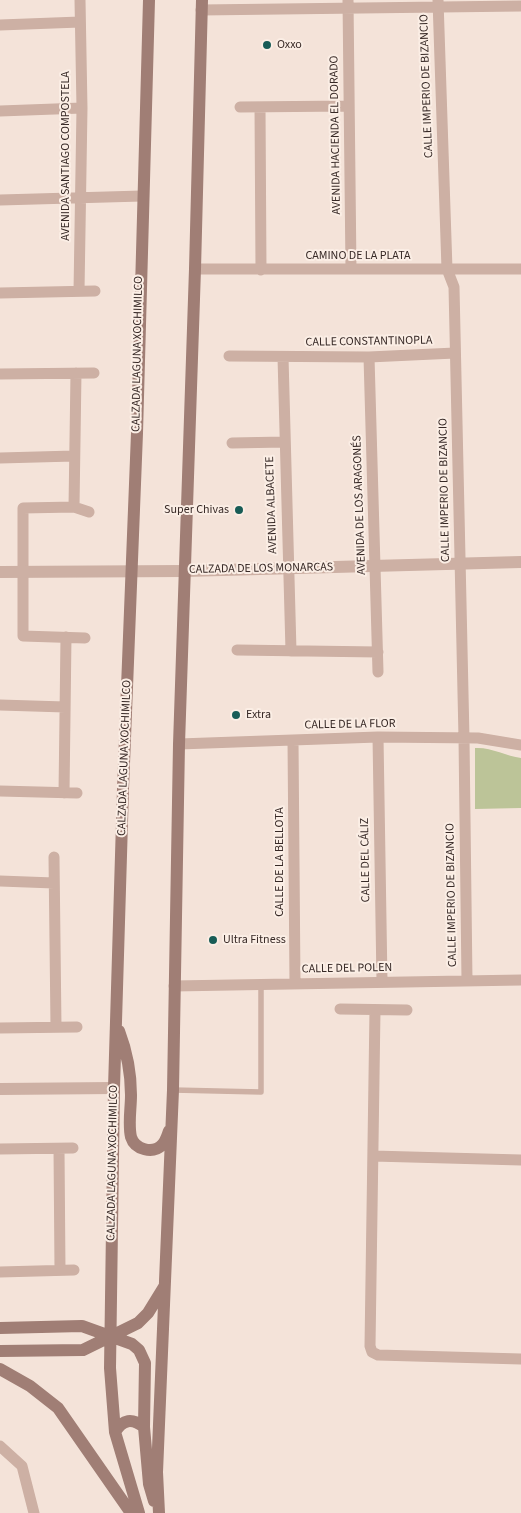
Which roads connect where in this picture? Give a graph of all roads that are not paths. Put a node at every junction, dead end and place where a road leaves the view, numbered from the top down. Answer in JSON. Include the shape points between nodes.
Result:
{"nodes":[{"id":1,"x":80,"y":0,"type":"edge"},
{"id":2,"x":149,"y":0,"type":"edge"},
{"id":3,"x":348,"y":4,"type":"edge"},
{"id":4,"x":438,"y":4,"type":"edge"},
{"id":5,"x":202,"y":5,"type":"edge"},
{"id":6,"x":521,"y":6,"type":"edge"},
{"id":7,"x":80,"y":22,"type":"junction"},
{"id":8,"x":0,"y":25,"type":"edge"},
{"id":9,"x":349,"y":106,"type":"junction"},
{"id":10,"x":240,"y":107,"type":"dead end"},
{"id":11,"x":260,"y":107,"type":"junction"},
{"id":12,"x":82,"y":108,"type":"junction"},
{"id":13,"x":0,"y":111,"type":"edge"},
{"id":14,"x":142,"y":196,"type":"junction"},
{"id":15,"x":81,"y":198,"type":"junction"},
{"id":16,"x":0,"y":200,"type":"edge"},
{"id":17,"x":195,"y":269,"type":"junction"},
{"id":18,"x":351,"y":269,"type":"junction"},
{"id":19,"x":521,"y":269,"type":"edge"},
{"id":20,"x":261,"y":270,"type":"junction"},
{"id":21,"x":447,"y":270,"type":"junction"},
{"id":22,"x":79,"y":291,"type":"junction"},
{"id":23,"x":95,"y":291,"type":"dead end"},
{"id":24,"x":0,"y":293,"type":"edge"},
{"id":25,"x":455,"y":353,"type":"junction"},
{"id":26,"x":229,"y":356,"type":"dead end"},
{"id":27,"x":283,"y":357,"type":"junction"},
{"id":28,"x":369,"y":357,"type":"junction"},
{"id":29,"x":76,"y":373,"type":"junction"},
{"id":30,"x":94,"y":373,"type":"dead end"},
{"id":31,"x":0,"y":374,"type":"edge"},
{"id":32,"x":284,"y":442,"type":"junction"},
{"id":33,"x":232,"y":444,"type":"dead end"},
{"id":34,"x":74,"y":456,"type":"junction"},
{"id":35,"x":0,"y":458,"type":"edge"},
{"id":36,"x":74,"y":507,"type":"junction"},
{"id":37,"x":89,"y":512,"type":"dead end"},
{"id":38,"x":521,"y":562,"type":"edge"},
{"id":39,"x":460,"y":563,"type":"junction"},
{"id":40,"x":376,"y":566,"type":"junction"},
{"id":41,"x":288,"y":568,"type":"junction"},
{"id":42,"x":132,"y":571,"type":"junction"},
{"id":43,"x":185,"y":571,"type":"junction"},
{"id":44,"x":0,"y":572,"type":"edge"},
{"id":45,"x":24,"y":572,"type":"junction"},
{"id":46,"x":66,"y":637,"type":"junction"},
{"id":47,"x":85,"y":638,"type":"dead end"},
{"id":48,"x":236,"y":650,"type":"dead end"},
{"id":49,"x":290,"y":651,"type":"junction"},
{"id":50,"x":378,"y":652,"type":"junction"},
{"id":51,"x":378,"y":672,"type":"dead end"},
{"id":52,"x":0,"y":705,"type":"edge"},
{"id":53,"x":65,"y":707,"type":"junction"},
{"id":54,"x":378,"y":737,"type":"junction"},
{"id":55,"x":464,"y":738,"type":"junction"},
{"id":56,"x":293,"y":740,"type":"junction"},
{"id":57,"x":179,"y":744,"type":"junction"},
{"id":58,"x":521,"y":745,"type":"edge"},
{"id":59,"x":0,"y":791,"type":"edge"},
{"id":60,"x":77,"y":793,"type":"dead end"},
{"id":61,"x":64,"y":794,"type":"junction"},
{"id":62,"x":54,"y":858,"type":"dead end"},
{"id":63,"x":0,"y":881,"type":"edge"},
{"id":64,"x":54,"y":883,"type":"junction"},
{"id":65,"x":521,"y":980,"type":"edge"},
{"id":66,"x":467,"y":981,"type":"junction"},
{"id":67,"x":382,"y":982,"type":"junction"},
{"id":68,"x":295,"y":984,"type":"junction"},
{"id":69,"x":261,"y":985,"type":"junction"},
{"id":70,"x":174,"y":986,"type":"junction"},
{"id":71,"x":340,"y":1009,"type":"dead end"},
{"id":72,"x":375,"y":1010,"type":"junction"},
{"id":73,"x":407,"y":1010,"type":"dead end"},
{"id":74,"x":117,"y":1024,"type":"junction"},
{"id":75,"x":56,"y":1027,"type":"junction"},
{"id":76,"x":0,"y":1028,"type":"edge"},
{"id":77,"x":77,"y":1028,"type":"dead end"},
{"id":78,"x":114,"y":1088,"type":"junction"},
{"id":79,"x":0,"y":1089,"type":"edge"},
{"id":80,"x":173,"y":1090,"type":"junction"},
{"id":81,"x":172,"y":1125,"type":"junction"},
{"id":82,"x":59,"y":1148,"type":"junction"},
{"id":83,"x":73,"y":1148,"type":"dead end"},
{"id":84,"x":0,"y":1150,"type":"edge"},
{"id":85,"x":373,"y":1156,"type":"junction"},
{"id":86,"x":521,"y":1160,"type":"edge"},
{"id":87,"x":60,"y":1270,"type":"junction"},
{"id":88,"x":74,"y":1270,"type":"dead end"},
{"id":89,"x":0,"y":1272,"type":"edge"},
{"id":90,"x":166,"y":1283,"type":"junction"},
{"id":91,"x":0,"y":1328,"type":"edge"},
{"id":92,"x":110,"y":1336,"type":"junction"},
{"id":93,"x":0,"y":1351,"type":"edge"},
{"id":94,"x":521,"y":1359,"type":"edge"},
{"id":95,"x":0,"y":1369,"type":"edge"},
{"id":96,"x":144,"y":1427,"type":"junction"},
{"id":97,"x":115,"y":1432,"type":"junction"},
{"id":98,"x":0,"y":1446,"type":"edge"},
{"id":99,"x":34,"y":1513,"type":"edge"},
{"id":100,"x":131,"y":1513,"type":"edge"},
{"id":101,"x":139,"y":1513,"type":"edge"},
{"id":102,"x":158,"y":1513,"type":"edge"}],
"edges":[{"from":1,"to":7,"type":"street","name":"AVENIDA SANTIAGO COMPOSTELA"},
{"from":2,"to":14,"type":"main road","name":"CALZADA LAGUNA XOCHIMILCO"},
{"from":3,"to":4,"type":"street"},
{"from":3,"to":5,"type":"street"},
{"from":3,"to":9,"type":"street","name":"AVENIDA HACIENDA EL DORADO"},
{"from":4,"to":6,"type":"street"},
{"from":4,"to":21,"type":"street","name":"CALLE IMPERIO DE BIZANCIO"},
{"from":5,"to":17,"type":"main road"},
{"from":7,"to":8,"type":"street"},
{"from":7,"to":12,"type":"street","name":"AVENIDA SANTIAGO COMPOSTELA"},
{"from":9,"to":11,"type":"street"},
{"from":9,"to":18,"type":"street","name":"AVENIDA HACIENDA EL DORADO"},
{"from":10,"to":11,"type":"street"},
{"from":11,"to":20,"type":"street"},
{"from":12,"to":13,"type":"street"},
{"from":12,"to":15,"type":"street","name":"AVENIDA SANTIAGO COMPOSTELA"},
{"from":14,"to":15,"type":"street"},
{"from":14,"to":42,"type":"main road","name":"CALZADA LAGUNA XOCHIMILCO"},
{"from":15,"to":16,"type":"street"},
{"from":15,"to":22,"type":"street","name":"AVENIDA SANTIAGO COMPOSTELA"},
{"from":17,"to":20,"type":"street","name":"CAMINO DE LA PLATA"},
{"from":17,"to":43,"type":"main road"},
{"from":18,"to":20,"type":"street","name":"CAMINO DE LA PLATA"},
{"from":18,"to":21,"type":"street","name":"CAMINO DE LA PLATA"},
{"from":19,"to":21,"type":"street","name":"CAMINO DE LA PLATA"},
{"from":21,"to":25,"type":"street","name":"CALLE IMPERIO DE BIZANCIO","via":[[454,287]]},
{"from":22,"to":23,"type":"street"},
{"from":22,"to":24,"type":"street"},
{"from":25,"to":28,"type":"street","name":"CALLE CONSTANTINOPLA"},
{"from":25,"to":39,"type":"street","name":"CALLE IMPERIO DE BIZANCIO"},
{"from":26,"to":27,"type":"street","name":"CALLE CONSTANTINOPLA"},
{"from":27,"to":28,"type":"street","name":"CALLE CONSTANTINOPLA"},
{"from":27,"to":32,"type":"street","name":"AVENIDA ALBACETE"},
{"from":28,"to":40,"type":"street","name":"AVENIDA DE LOS ARAGONÉS"},
{"from":29,"to":30,"type":"street"},
{"from":29,"to":31,"type":"street"},
{"from":29,"to":34,"type":"street"},
{"from":32,"to":33,"type":"street"},
{"from":32,"to":41,"type":"street","name":"AVENIDA ALBACETE"},
{"from":34,"to":35,"type":"street"},
{"from":34,"to":36,"type":"street"},
{"from":36,"to":37,"type":"street"},
{"from":36,"to":45,"type":"street","via":[[23,508]]},
{"from":38,"to":39,"type":"street","name":"CALZADA DE LOS MONARCAS"},
{"from":39,"to":40,"type":"street","name":"CALZADA DE LOS MONARCAS"},
{"from":39,"to":55,"type":"street","name":"CALLE IMPERIO DE BIZANCIO"},
{"from":40,"to":41,"type":"street","name":"CALZADA DE LOS MONARCAS"},
{"from":40,"to":50,"type":"street","name":"AVENIDA DE LOS ARAGONÉS"},
{"from":41,"to":43,"type":"street","name":"CALZADA DE LOS MONARCAS"},
{"from":41,"to":49,"type":"street","name":"AVENIDA ALBACETE"},
{"from":42,"to":43,"type":"street","name":"CALZADA DE LOS MONARCAS"},
{"from":42,"to":45,"type":"street","name":"CALZADA DE LOS MONARCAS"},
{"from":42,"to":74,"type":"main road","name":"CALZADA LAGUNA XOCHIMILCO"},
{"from":43,"to":57,"type":"main road"},
{"from":44,"to":45,"type":"street","name":"CALZADA DE LOS MONARCAS"},
{"from":45,"to":46,"type":"street","via":[[23,636]]},
{"from":46,"to":47,"type":"street"},
{"from":46,"to":53,"type":"street"},
{"from":48,"to":49,"type":"street"},
{"from":49,"to":50,"type":"street"},
{"from":50,"to":51,"type":"street","name":"AVENIDA DE LOS ARAGONÉS"},
{"from":52,"to":53,"type":"street"},
{"from":53,"to":61,"type":"street"},
{"from":54,"to":55,"type":"street","name":"CALLE DE LA FLOR"},
{"from":54,"to":56,"type":"street","name":"CALLE DE LA FLOR"},
{"from":54,"to":67,"type":"street","name":"CALLE DEL CÁLIZ"},
{"from":55,"to":58,"type":"street","name":"CALLE DE LA FLOR"},
{"from":55,"to":66,"type":"street","name":"CALLE IMPERIO DE BIZANCIO"},
{"from":56,"to":57,"type":"street","name":"CALLE DE LA FLOR"},
{"from":56,"to":68,"type":"street","name":"CALLE DE LA BELLOTA"},
{"from":57,"to":70,"type":"main road"},
{"from":59,"to":61,"type":"street"},
{"from":60,"to":61,"type":"street"},
{"from":62,"to":64,"type":"street"},
{"from":63,"to":64,"type":"street"},
{"from":64,"to":75,"type":"street"},
{"from":65,"to":66,"type":"street","name":"CALLE DEL POLEN"},
{"from":66,"to":67,"type":"street","name":"CALLE DEL POLEN"},
{"from":67,"to":68,"type":"street","name":"CALLE DEL POLEN"},
{"from":68,"to":69,"type":"street","name":"CALLE DEL POLEN"},
{"from":69,"to":70,"type":"street","name":"CALLE DEL POLEN"},
{"from":69,"to":80,"type":"lane","via":[[261,1092]]},
{"from":70,"to":80,"type":"main road"},
{"from":71,"to":72,"type":"street"},
{"from":72,"to":73,"type":"street"},
{"from":72,"to":85,"type":"street"},
{"from":74,"to":78,"type":"main road","name":"CALZADA LAGUNA XOCHIMILCO"},
{"from":74,"to":81,"type":"main road","via":[[130,1073],[132,1139],[137,1146],[157,1149],[164,1143]]},
{"from":75,"to":76,"type":"street"},
{"from":75,"to":77,"type":"street"},
{"from":78,"to":79,"type":"street"},
{"from":78,"to":92,"type":"main road","name":"CALZADA LAGUNA XOCHIMILCO"},
{"from":80,"to":81,"type":"main road"},
{"from":81,"to":90,"type":"main road"},
{"from":82,"to":83,"type":"street"},
{"from":82,"to":84,"type":"street"},
{"from":82,"to":87,"type":"street"},
{"from":85,"to":86,"type":"street"},
{"from":85,"to":94,"type":"street","via":[[372,1352],[378,1355]]},
{"from":87,"to":88,"type":"street"},
{"from":87,"to":89,"type":"street"},
{"from":90,"to":92,"type":"main road","via":[[138,1323]]},
{"from":90,"to":102,"type":"main road"},
{"from":91,"to":92,"type":"main road","via":[[82,1326]]},
{"from":92,"to":93,"type":"main road","via":[[82,1350]]},
{"from":92,"to":96,"type":"main road","via":[[132,1344],[145,1363]]},
{"from":92,"to":97,"type":"main road","name":"CALZADA LAGUNA XOCHIMILCO","via":[[110,1386]]},
{"from":95,"to":100,"type":"main road","via":[[30,1386],[58,1408]]},
{"from":96,"to":97,"type":"main road","via":[[131,1421],[120,1424]]},
{"from":96,"to":102,"type":"main road","via":[[149,1484]]},
{"from":97,"to":101,"type":"main road","name":"CALZADA LAGUNA XOCHIMILCO"},
{"from":98,"to":99,"type":"street","via":[[22,1466]]}]}
